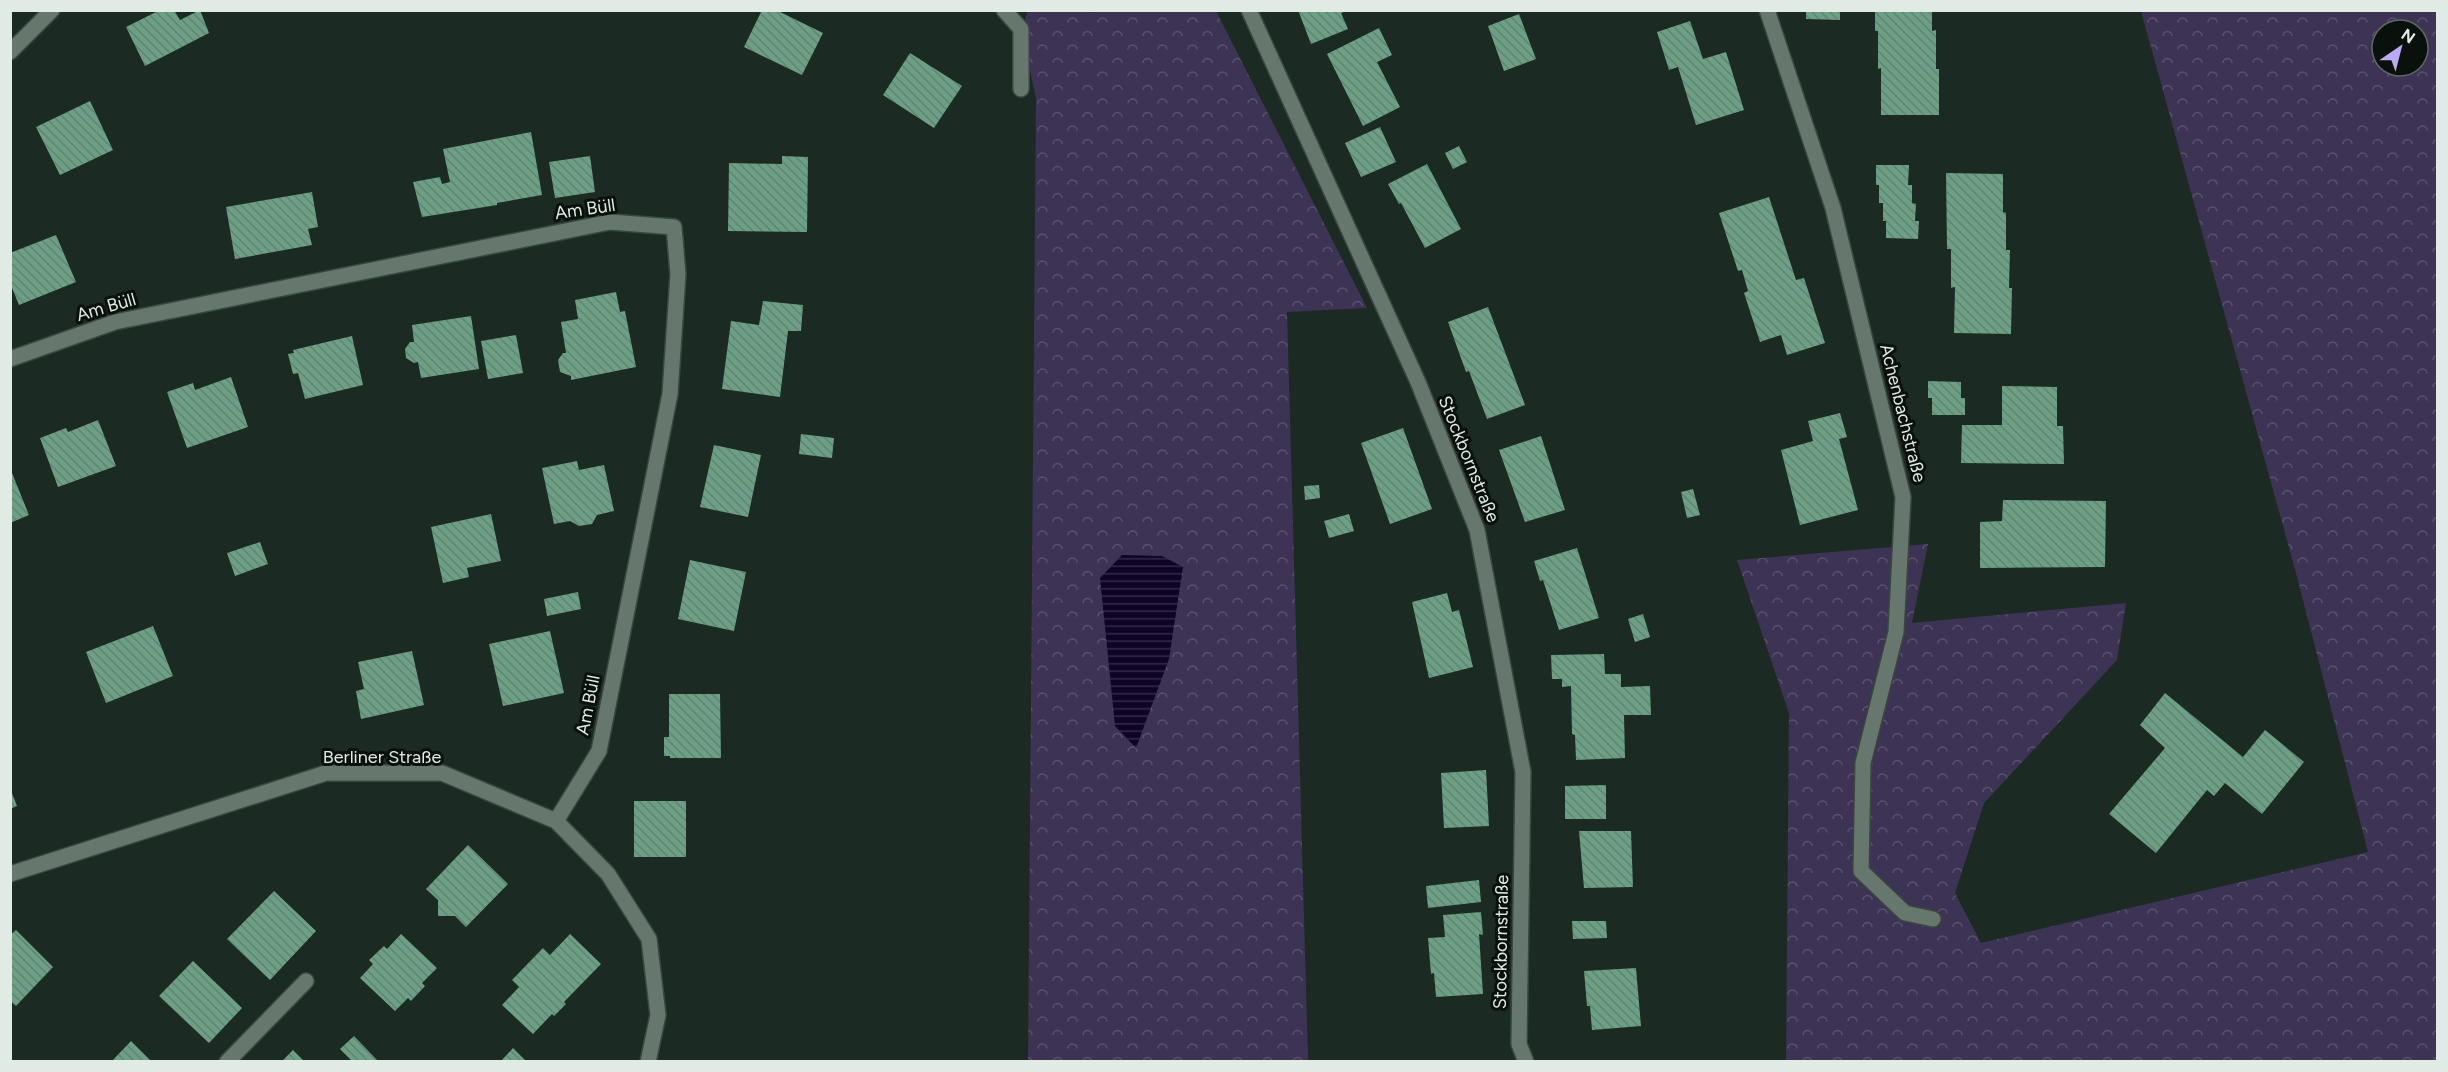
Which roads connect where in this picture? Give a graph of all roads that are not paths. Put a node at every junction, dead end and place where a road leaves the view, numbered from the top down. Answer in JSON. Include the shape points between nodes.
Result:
{"nodes":[{"id":1,"x":52,"y":10,"type":"edge"},
{"id":2,"x":1004,"y":10,"type":"edge"},
{"id":3,"x":1249,"y":10,"type":"edge"},
{"id":4,"x":1767,"y":10,"type":"edge"},
{"id":5,"x":10,"y":52,"type":"edge"},
{"id":6,"x":1022,"y":89,"type":"dead end"},
{"id":7,"x":10,"y":359,"type":"edge"},
{"id":8,"x":556,"y":821,"type":"junction"},
{"id":9,"x":10,"y":874,"type":"edge"},
{"id":10,"x":1933,"y":919,"type":"dead end"},
{"id":11,"x":306,"y":981,"type":"dead end"},
{"id":12,"x":227,"y":1062,"type":"edge"},
{"id":13,"x":648,"y":1062,"type":"edge"},
{"id":14,"x":1526,"y":1062,"type":"edge"}],
"edges":[{"from":1,"to":5,"type":"street"},
{"from":2,"to":6,"type":"street","via":[[1021,29]]},
{"from":3,"to":14,"type":"street","name":"Stockbornstraße","via":[[1418,382],[1478,530],[1523,772],[1519,1044]]},
{"from":4,"to":10,"type":"street","name":"Achenbachstraße","via":[[1833,208],[1903,497],[1896,632],[1863,763],[1861,871],[1905,913]]},
{"from":7,"to":8,"type":"street","name":"Am Büll","via":[[115,321],[610,222],[674,227],[678,274],[666,417],[599,751]]},
{"from":8,"to":9,"type":"street","name":"Berliner Straße","via":[[442,773],[326,773]]},
{"from":8,"to":13,"type":"street","name":"Berliner Straße","via":[[608,874],[649,939],[658,1015]]},
{"from":11,"to":12,"type":"street"}]}
